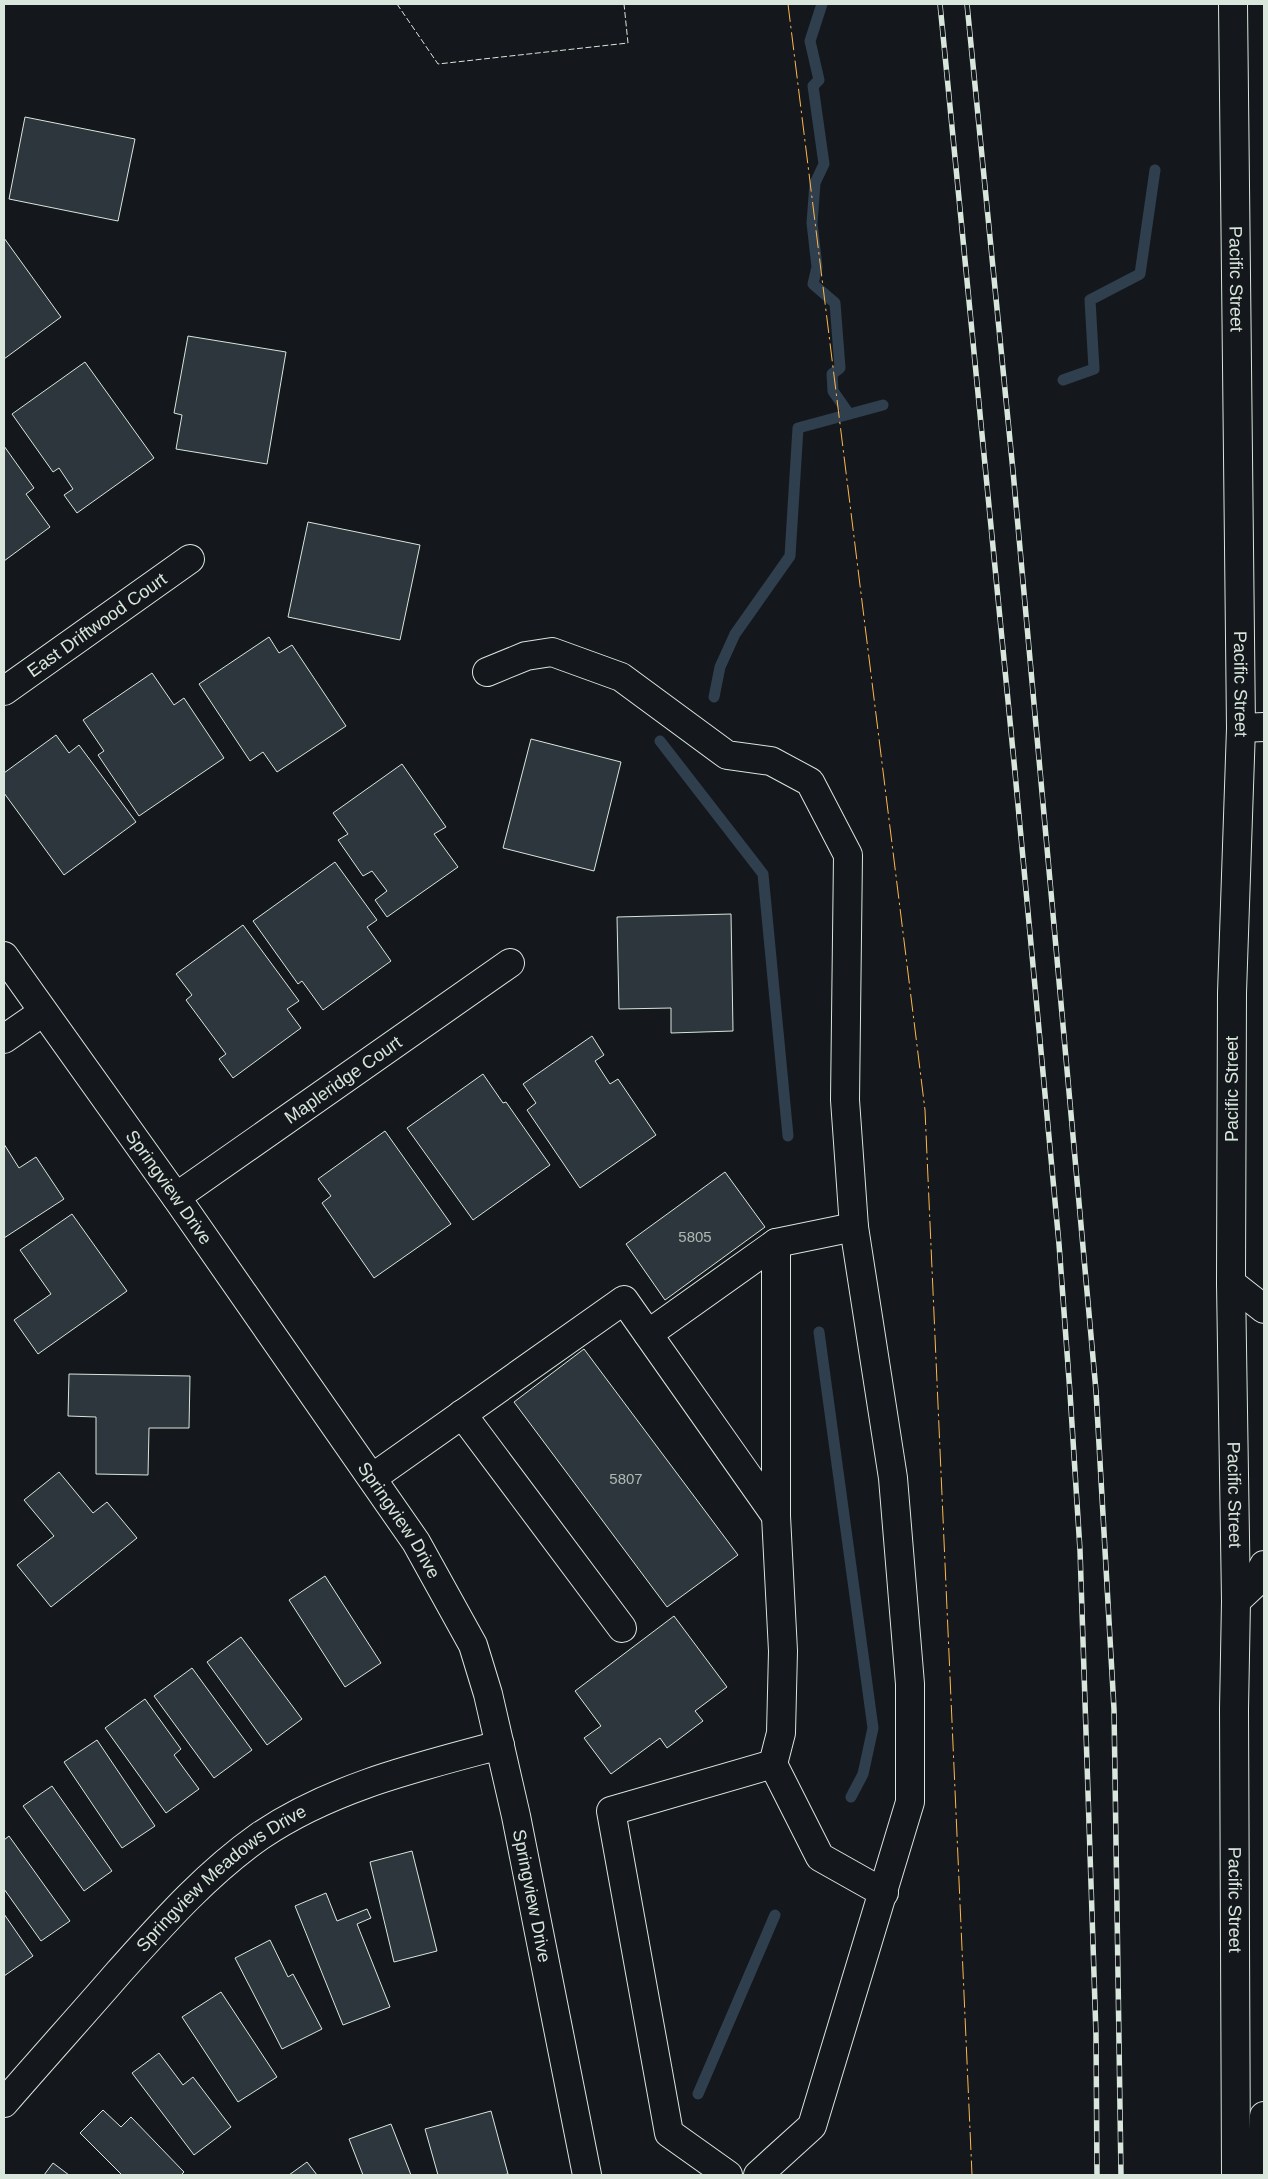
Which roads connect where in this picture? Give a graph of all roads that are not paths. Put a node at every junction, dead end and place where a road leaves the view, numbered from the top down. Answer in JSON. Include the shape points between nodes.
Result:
{"nodes":[{"id":1,"x":1233,"y":4,"type":"edge"},
{"id":2,"x":190,"y":559,"type":"dead end"},
{"id":3,"x":487,"y":672,"type":"dead end"},
{"id":4,"x":4,"y":691,"type":"edge"},
{"id":5,"x":1252,"y":728,"type":"edge"},
{"id":6,"x":4,"y":956,"type":"edge"},
{"id":7,"x":510,"y":963,"type":"dead end"},
{"id":8,"x":43,"y":1012,"type":"junction"},
{"id":9,"x":4,"y":1040,"type":"edge"},
{"id":10,"x":176,"y":1197,"type":"junction"},
{"id":11,"x":854,"y":1227,"type":"junction"},
{"id":12,"x":776,"y":1243,"type":"junction"},
{"id":13,"x":1231,"y":1283,"type":"junction"},
{"id":14,"x":1264,"y":1309,"type":"edge"},
{"id":15,"x":648,"y":1334,"type":"junction"},
{"id":16,"x":462,"y":1414,"type":"junction"},
{"id":17,"x":372,"y":1478,"type":"junction"},
{"id":18,"x":776,"y":1516,"type":"junction"},
{"id":19,"x":1264,"y":1565,"type":"edge"},
{"id":20,"x":1236,"y":1601,"type":"junction"},
{"id":21,"x":622,"y":1628,"type":"dead end"},
{"id":22,"x":500,"y":1744,"type":"junction"},
{"id":23,"x":773,"y":1764,"type":"junction"},
{"id":24,"x":884,"y":1893,"type":"junction"},
{"id":25,"x":4,"y":2103,"type":"edge"},
{"id":26,"x":1264,"y":2116,"type":"edge"},
{"id":27,"x":586,"y":2175,"type":"edge"},
{"id":28,"x":728,"y":2175,"type":"edge"},
{"id":29,"x":758,"y":2175,"type":"edge"},
{"id":30,"x":1236,"y":2175,"type":"edge"},
{"id":31,"x":1260,"y":2175,"type":"edge"}],
"edges":[{"from":1,"to":5,"type":"street","name":"Pacific Street"},
{"from":2,"to":4,"type":"street","name":"East Driftwood Court"},
{"from":3,"to":11,"type":"street","via":[[526,656],[552,652],[621,677],[727,755],[771,761],[810,782],[848,855],[845,1100]]},
{"from":5,"to":13,"type":"street","name":"Pacific Street","via":[[1232,993]]},
{"from":6,"to":8,"type":"street","name":"Springview Drive"},
{"from":7,"to":10,"type":"street","name":"Mapleridge Court"},
{"from":8,"to":9,"type":"street"},
{"from":8,"to":10,"type":"street","name":"Springview Drive"},
{"from":10,"to":17,"type":"street","name":"Springview Drive"},
{"from":11,"to":12,"type":"street"},
{"from":11,"to":24,"type":"street","via":[[893,1478],[910,1684],[910,1802]]},
{"from":12,"to":15,"type":"street"},
{"from":12,"to":18,"type":"street"},
{"from":13,"to":14,"type":"street"},
{"from":13,"to":20,"type":"street","name":"Pacific Street"},
{"from":15,"to":16,"type":"street","via":[[624,1300]]},
{"from":15,"to":18,"type":"street"},
{"from":16,"to":17,"type":"street"},
{"from":16,"to":21,"type":"street"},
{"from":17,"to":22,"type":"street","name":"Springview Drive","via":[[416,1542],[473,1645]]},
{"from":18,"to":23,"type":"street","via":[[783,1651],[781,1733]]},
{"from":19,"to":20,"type":"street","via":[[1253,1585]]},
{"from":20,"to":30,"type":"street","name":"Pacific Street"},
{"from":22,"to":25,"type":"street","name":"Springview Meadows Drive","via":[[378,1779],[318,1804],[261,1835],[210,1874],[162,1924]]},
{"from":22,"to":27,"type":"street","name":"Springview Drive"},
{"from":23,"to":24,"type":"street","via":[[820,1857]]},
{"from":23,"to":28,"type":"street","via":[[611,1811],[668,2133]]},
{"from":24,"to":29,"type":"street","via":[[812,2126]]},
{"from":26,"to":31,"type":"street"}]}
